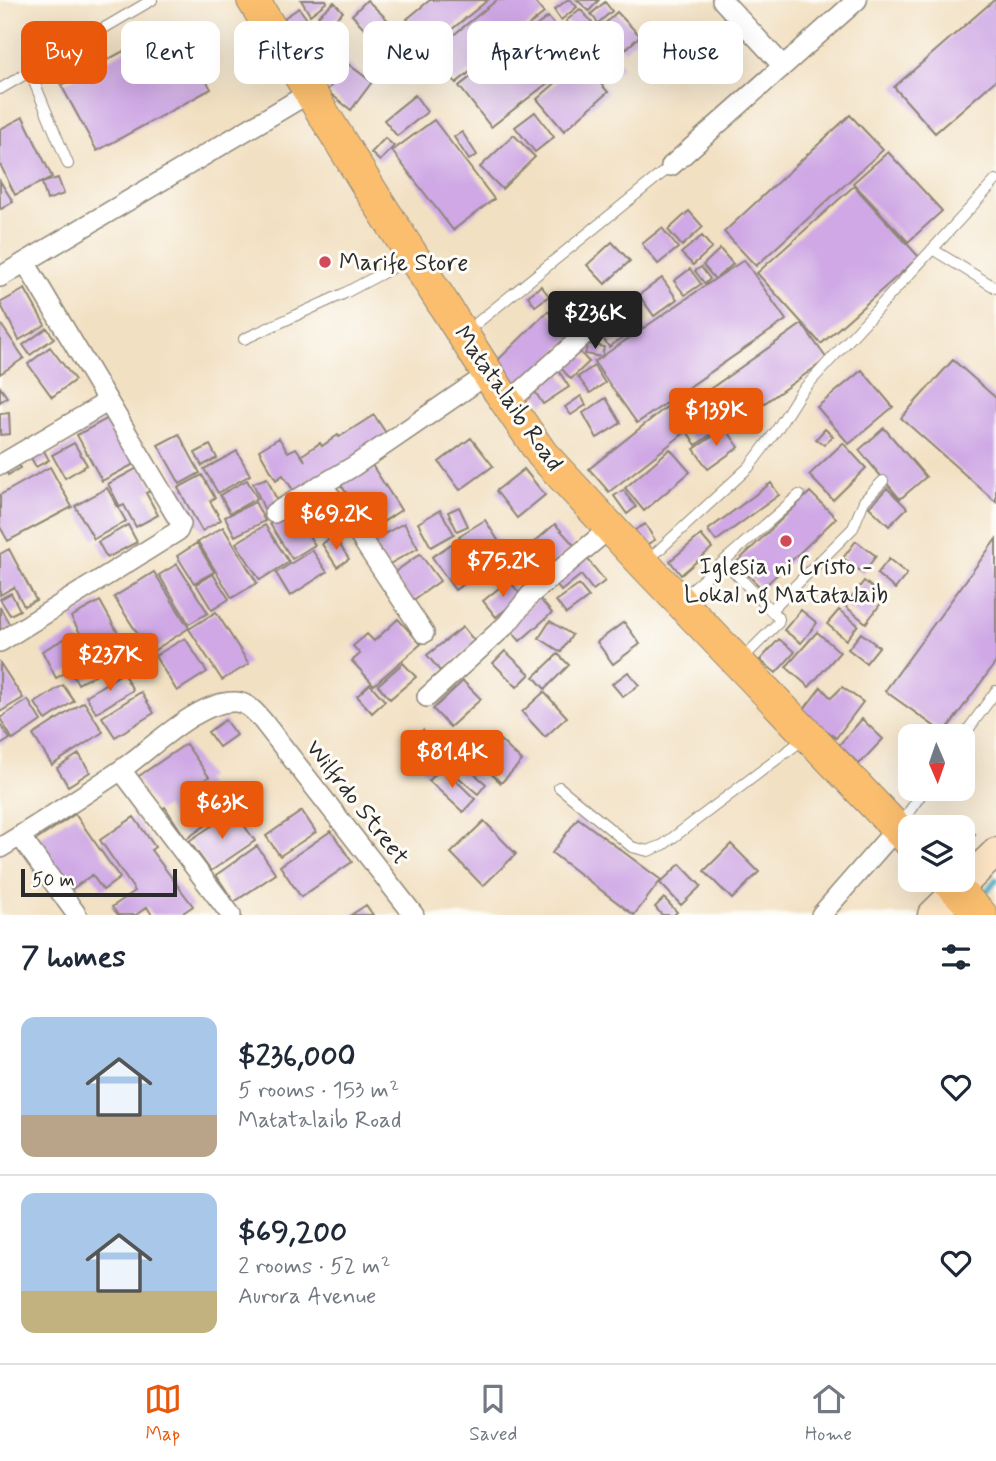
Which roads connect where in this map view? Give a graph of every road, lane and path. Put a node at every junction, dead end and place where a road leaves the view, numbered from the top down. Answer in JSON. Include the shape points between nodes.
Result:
{"nodes":[{"id":1,"x":152,"y":0,"type":"edge"},
{"id":2,"x":254,"y":0,"type":"edge"},
{"id":3,"x":722,"y":0,"type":"edge"},
{"id":4,"x":857,"y":0,"type":"edge"},
{"id":5,"x":107,"y":27,"type":"edge"},
{"id":6,"x":783,"y":66,"type":"junction"},
{"id":7,"x":21,"y":77,"type":"edge"},
{"id":8,"x":35,"y":84,"type":"edge"},
{"id":9,"x":0,"y":89,"type":"edge"},
{"id":10,"x":309,"y":93,"type":"junction"},
{"id":11,"x":68,"y":164,"type":"dead end"},
{"id":12,"x":671,"y":166,"type":"joint"},
{"id":13,"x":996,"y":180,"type":"edge"},
{"id":14,"x":932,"y":249,"type":"junction"},
{"id":15,"x":413,"y":257,"type":"junction"},
{"id":16,"x":25,"y":262,"type":"junction"},
{"id":17,"x":0,"y":277,"type":"edge"},
{"id":18,"x":996,"y":288,"type":"edge"},
{"id":19,"x":605,"y":316,"type":"dead end"},
{"id":20,"x":464,"y":334,"type":"junction"},
{"id":21,"x":244,"y":339,"type":"dead end"},
{"id":22,"x":488,"y":373,"type":"junction"},
{"id":23,"x":107,"y":402,"type":"junction"},
{"id":24,"x":507,"y":404,"type":"junction"},
{"id":25,"x":0,"y":465,"type":"edge"},
{"id":26,"x":883,"y":481,"type":"dead end"},
{"id":27,"x":320,"y":485,"type":"junction"},
{"id":28,"x":799,"y":495,"type":"dead end"},
{"id":29,"x":274,"y":513,"type":"dead end"},
{"id":30,"x":610,"y":528,"type":"junction"},
{"id":31,"x":724,"y":561,"type":"junction"},
{"id":32,"x":643,"y":564,"type":"junction"},
{"id":33,"x":678,"y":600,"type":"junction"},
{"id":34,"x":772,"y":610,"type":"junction"},
{"id":35,"x":424,"y":633,"type":"dead end"},
{"id":36,"x":0,"y":642,"type":"edge"},
{"id":37,"x":738,"y":663,"type":"junction"},
{"id":38,"x":996,"y":691,"type":"edge"},
{"id":39,"x":427,"y":697,"type":"dead end"},
{"id":40,"x":972,"y":724,"type":"edge"},
{"id":41,"x":808,"y":736,"type":"junction"},
{"id":42,"x":121,"y":770,"type":"junction"},
{"id":43,"x":559,"y":787,"type":"dead end"},
{"id":44,"x":898,"y":830,"type":"edge"},
{"id":45,"x":20,"y":836,"type":"junction"},
{"id":46,"x":898,"y":840,"type":"edge"},
{"id":47,"x":0,"y":848,"type":"edge"},
{"id":48,"x":996,"y":852,"type":"edge"},
{"id":49,"x":975,"y":868,"type":"edge"},
{"id":50,"x":948,"y":892,"type":"edge"},
{"id":51,"x":958,"y":892,"type":"edge"},
{"id":52,"x":77,"y":915,"type":"edge"},
{"id":53,"x":231,"y":915,"type":"edge"},
{"id":54,"x":414,"y":915,"type":"edge"},
{"id":55,"x":821,"y":915,"type":"edge"},
{"id":56,"x":932,"y":915,"type":"edge"},
{"id":57,"x":981,"y":915,"type":"edge"}],
"edges":[{"from":1,"to":5,"type":"lane"},
{"from":2,"to":10,"type":"main road","name":"Matatalaib Road"},
{"from":3,"to":6,"type":"street"},
{"from":4,"to":6,"type":"street"},
{"from":6,"to":12,"type":"street"},
{"from":7,"to":9,"type":"lane"},
{"from":8,"to":11,"type":"lane"},
{"from":10,"to":15,"type":"main road","name":"Matatalaib Road"},
{"from":10,"to":16,"type":"street"},
{"from":12,"to":20,"type":"lane"},
{"from":13,"to":14,"type":"lane"},
{"from":14,"to":18,"type":"lane"},
{"from":14,"to":32,"type":"lane","via":[[800,393],[749,467]]},
{"from":15,"to":20,"type":"main road","name":"Matatalaib Road"},
{"from":15,"to":21,"type":"lane"},
{"from":16,"to":17,"type":"street"},
{"from":16,"to":23,"type":"street"},
{"from":19,"to":24,"type":"street"},
{"from":20,"to":22,"type":"main road","name":"Matatalaib Road"},
{"from":22,"to":24,"type":"main road","name":"Matatalaib Road"},
{"from":22,"to":27,"type":"street"},
{"from":23,"to":25,"type":"street"},
{"from":23,"to":36,"type":"street","via":[[180,527]]},
{"from":24,"to":30,"type":"main road","name":"Matatalaib Road","via":[[542,454]]},
{"from":26,"to":34,"type":"lane","via":[[864,501],[853,528]]},
{"from":27,"to":29,"type":"street"},
{"from":27,"to":35,"type":"street","via":[[339,505]]},
{"from":28,"to":31,"type":"lane"},
{"from":30,"to":32,"type":"main road","name":"Matatalaib Road"},
{"from":30,"to":39,"type":"street","via":[[531,594],[507,624]]},
{"from":31,"to":33,"type":"lane"},
{"from":31,"to":34,"type":"lane"},
{"from":32,"to":33,"type":"main road","name":"Matatalaib Road"},
{"from":33,"to":37,"type":"main road","name":"Matatalaib Road"},
{"from":34,"to":37,"type":"lane","via":[[778,623]]},
{"from":37,"to":41,"type":"main road","name":"Matatalaib Road"},
{"from":38,"to":40,"type":"lane"},
{"from":41,"to":43,"type":"lane","via":[[663,845],[648,851],[632,847]]},
{"from":41,"to":44,"type":"main road","name":"Matatalaib Road"},
{"from":42,"to":45,"type":"street","name":"Wilfrdo Street"},
{"from":42,"to":53,"type":"street"},
{"from":42,"to":54,"type":"street","name":"Wilfrdo Street","via":[[198,713],[222,704],[248,705]]},
{"from":45,"to":47,"type":"street","name":"Wilfrdo Street"},
{"from":45,"to":52,"type":"street"},
{"from":46,"to":55,"type":"street"},
{"from":48,"to":49,"type":"street"},
{"from":50,"to":56,"type":"street"},
{"from":51,"to":57,"type":"main road"}]}
